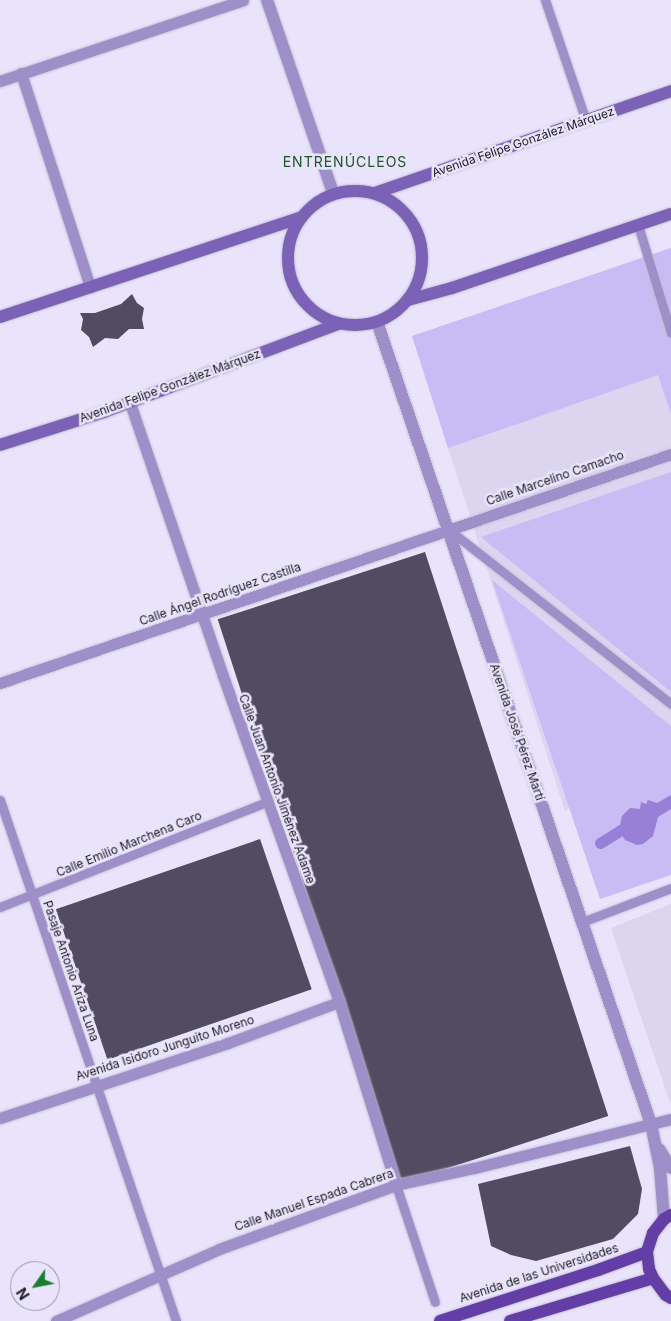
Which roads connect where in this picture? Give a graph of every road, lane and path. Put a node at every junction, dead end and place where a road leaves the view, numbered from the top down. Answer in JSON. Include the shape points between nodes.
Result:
{"nodes":[{"id":1,"x":242,"y":0,"type":"edge"},
{"id":2,"x":268,"y":0,"type":"edge"},
{"id":3,"x":544,"y":0,"type":"edge"},
{"id":4,"x":21,"y":73,"type":"junction"},
{"id":5,"x":0,"y":81,"type":"edge"},
{"id":6,"x":671,"y":91,"type":"edge"},
{"id":7,"x":586,"y":120,"type":"junction"},
{"id":8,"x":375,"y":193,"type":"junction"},
{"id":9,"x":333,"y":194,"type":"junction"},
{"id":10,"x":671,"y":214,"type":"edge"},
{"id":11,"x":300,"y":218,"type":"junction"},
{"id":12,"x":638,"y":225,"type":"junction"},
{"id":13,"x":90,"y":287,"type":"junction"},
{"id":14,"x":408,"y":300,"type":"junction"},
{"id":15,"x":0,"y":317,"type":"edge"},
{"id":16,"x":378,"y":322,"type":"junction"},
{"id":17,"x":338,"y":324,"type":"junction"},
{"id":18,"x":671,"y":333,"type":"edge"},
{"id":19,"x":130,"y":403,"type":"junction"},
{"id":20,"x":0,"y":444,"type":"edge"},
{"id":21,"x":671,"y":454,"type":"edge"},
{"id":22,"x":448,"y":529,"type":"junction"},
{"id":23,"x":203,"y":615,"type":"junction"},
{"id":24,"x":0,"y":683,"type":"edge"},
{"id":25,"x":671,"y":704,"type":"edge"},
{"id":26,"x":0,"y":800,"type":"edge"},
{"id":27,"x":267,"y":802,"type":"junction"},
{"id":28,"x":671,"y":888,"type":"edge"},
{"id":29,"x":32,"y":896,"type":"junction"},
{"id":30,"x":0,"y":907,"type":"edge"},
{"id":31,"x":582,"y":922,"type":"junction"},
{"id":32,"x":338,"y":1002,"type":"junction"},
{"id":33,"x":96,"y":1085,"type":"junction"},
{"id":34,"x":0,"y":1118,"type":"edge"},
{"id":35,"x":671,"y":1119,"type":"edge"},
{"id":36,"x":651,"y":1124,"type":"junction"},
{"id":37,"x":656,"y":1142,"type":"junction"},
{"id":38,"x":671,"y":1168,"type":"edge"},
{"id":39,"x":396,"y":1185,"type":"junction"},
{"id":40,"x":667,"y":1217,"type":"edge"},
{"id":41,"x":648,"y":1252,"type":"junction"},
{"id":42,"x":160,"y":1274,"type":"junction"},
{"id":43,"x":653,"y":1278,"type":"junction"},
{"id":44,"x":671,"y":1298,"type":"edge"},
{"id":45,"x":436,"y":1302,"type":"dead end"},
{"id":46,"x":56,"y":1321,"type":"edge"},
{"id":47,"x":176,"y":1321,"type":"edge"},
{"id":48,"x":440,"y":1321,"type":"edge"},
{"id":49,"x":510,"y":1321,"type":"edge"}],
"edges":[{"from":1,"to":4,"type":"street"},
{"from":2,"to":9,"type":"street"},
{"from":3,"to":7,"type":"street"},
{"from":4,"to":5,"type":"street"},
{"from":4,"to":13,"type":"street"},
{"from":6,"to":7,"type":"main road","name":"Avenida Felipe González Márquez"},
{"from":7,"to":8,"type":"main road","name":"Avenida Felipe González Márquez"},
{"from":8,"to":9,"type":"main road","via":[[358,190]]},
{"from":8,"to":14,"type":"main road","via":[[394,203],[410,218],[420,238],[422,269]]},
{"from":9,"to":11,"type":"main road","via":[[312,205]]},
{"from":10,"to":12,"type":"main road"},
{"from":11,"to":13,"type":"main road"},
{"from":11,"to":17,"type":"main road","via":[[290,237],[287,259],[291,281],[309,308]]},
{"from":12,"to":14,"type":"main road"},
{"from":12,"to":18,"type":"street"},
{"from":13,"to":15,"type":"main road"},
{"from":14,"to":16,"type":"main road","via":[[395,313]]},
{"from":16,"to":17,"type":"main road","via":[[358,326]]},
{"from":16,"to":22,"type":"street","name":"Avenida José Pérez Martí"},
{"from":17,"to":19,"type":"main road","name":"Avenida Felipe González Márquez"},
{"from":19,"to":20,"type":"main road","name":"Avenida Felipe González Márquez"},
{"from":19,"to":23,"type":"street","name":"Calle Juan Antonio Jiménez Adame"},
{"from":21,"to":22,"type":"street","name":"Calle Marcelino Camacho"},
{"from":22,"to":23,"type":"street","name":"Calle Ángel Rodríguez Castilla"},
{"from":22,"to":25,"type":"street"},
{"from":22,"to":31,"type":"street","name":"Avenida José Pérez Martí"},
{"from":23,"to":24,"type":"street","name":"Calle Ángel Rodríguez Castilla"},
{"from":23,"to":27,"type":"street","name":"Calle Juan Antonio Jiménez Adame"},
{"from":26,"to":29,"type":"street","name":"Pasaje Antonio Ariza Luna"},
{"from":27,"to":29,"type":"street","name":"Calle Emilio Marchena Caro"},
{"from":27,"to":32,"type":"street","name":"Calle Juan Antonio Jiménez Adame"},
{"from":28,"to":31,"type":"street"},
{"from":29,"to":30,"type":"street","name":"Calle Emilio Marchena Caro"},
{"from":29,"to":33,"type":"street","name":"Pasaje Antonio Ariza Luna"},
{"from":31,"to":36,"type":"street","name":"Avenida José Pérez Martí"},
{"from":32,"to":33,"type":"street","name":"Avenida Isidoro Junguito Moreno"},
{"from":32,"to":39,"type":"street","name":"Calle Juan Antonio Jiménez Adame"},
{"from":33,"to":34,"type":"street","name":"Avenida Isidoro Junguito Moreno"},
{"from":33,"to":42,"type":"street","name":"Pasaje Antonio Ariza Luna"},
{"from":35,"to":36,"type":"street","name":"Calle Manuel Espada Cabrera"},
{"from":36,"to":37,"type":"street","name":"Avenida José Pérez Martí"},
{"from":36,"to":39,"type":"street","name":"Calle Manuel Espada Cabrera"},
{"from":37,"to":38,"type":"street","name":"Avenida José Pérez Martí"},
{"from":37,"to":40,"type":"street","name":"Avenida José Pérez Martí"},
{"from":39,"to":42,"type":"street","name":"Calle Manuel Espada Cabrera","via":[[278,1226]]},
{"from":39,"to":45,"type":"street"},
{"from":40,"to":41,"type":"main road","via":[[653,1233]]},
{"from":41,"to":43,"type":"main road"},
{"from":41,"to":48,"type":"main road","name":"Avenida de las Universidades"},
{"from":42,"to":46,"type":"street","name":"Calle Manuel Espada Cabrera"},
{"from":42,"to":47,"type":"street","name":"Pasaje Antonio Ariza Luna"},
{"from":43,"to":44,"type":"main road"},
{"from":43,"to":49,"type":"main road"}]}
